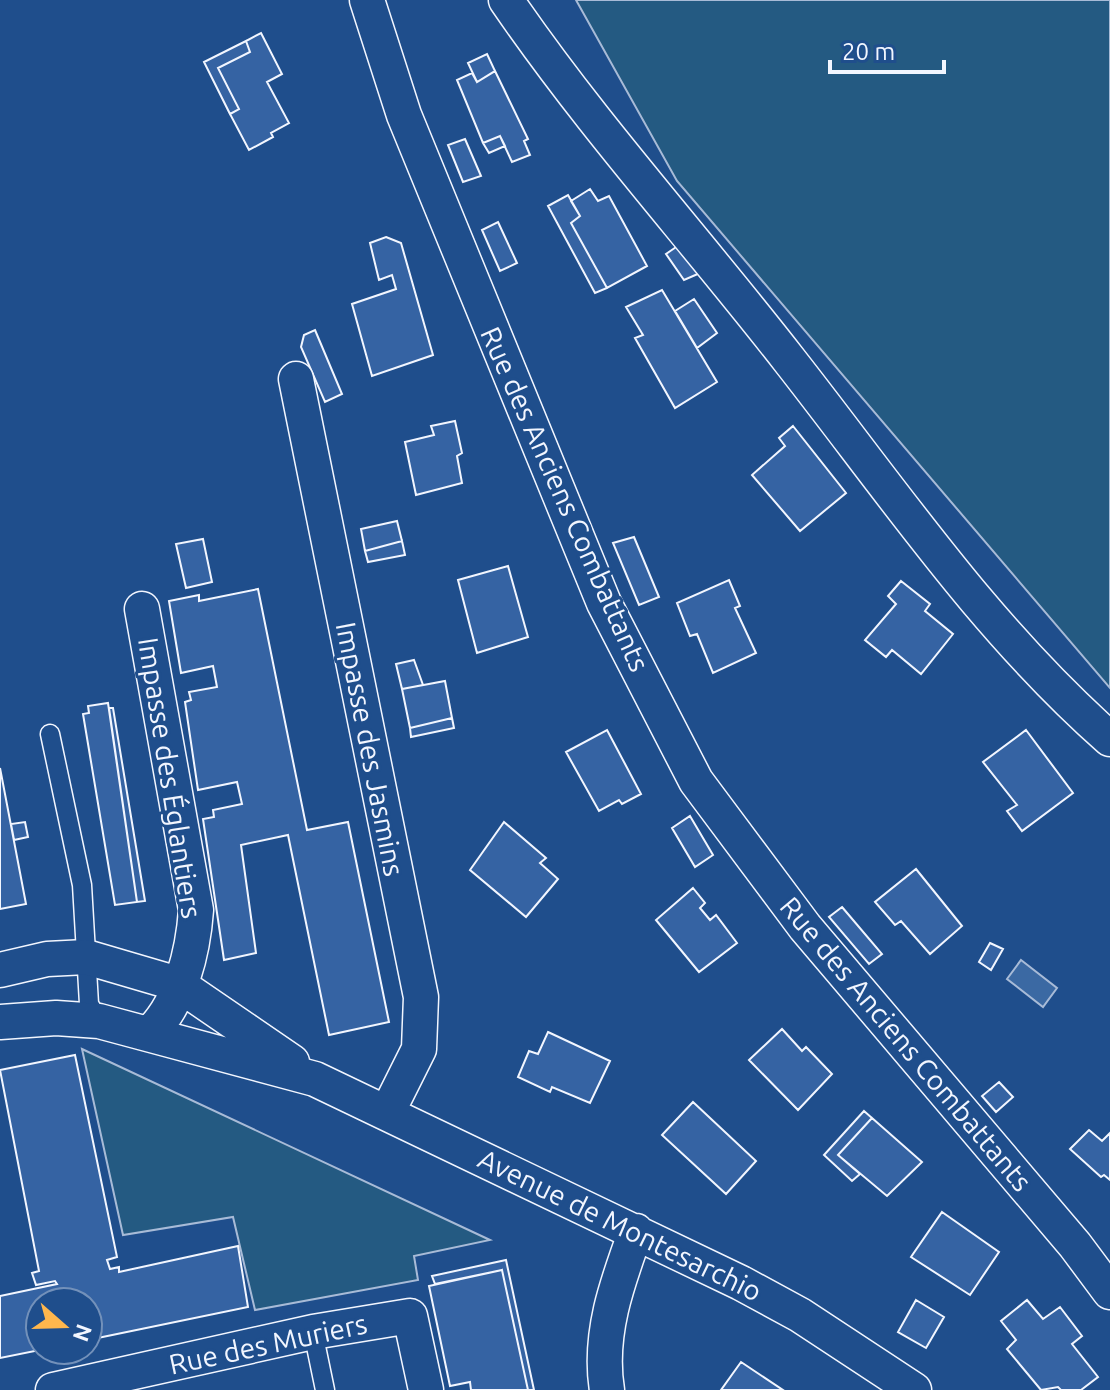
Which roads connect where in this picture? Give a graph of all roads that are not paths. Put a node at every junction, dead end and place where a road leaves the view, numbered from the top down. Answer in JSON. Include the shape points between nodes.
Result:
{"nodes":[{"id":1,"x":367,"y":0,"type":"edge"},
{"id":2,"x":506,"y":0,"type":"edge"},
{"id":3,"x":296,"y":379,"type":"dead end"},
{"id":4,"x":142,"y":609,"type":"dead end"},
{"id":5,"x":50,"y":734,"type":"dead end"},
{"id":6,"x":1110,"y":739,"type":"edge"},
{"id":7,"x":86,"y":957,"type":"junction"},
{"id":8,"x":0,"y":970,"type":"edge"},
{"id":9,"x":178,"y":984,"type":"junction"},
{"id":10,"x":99,"y":1021,"type":"junction"},
{"id":11,"x":0,"y":1022,"type":"edge"},
{"id":12,"x":151,"y":1032,"type":"junction"},
{"id":13,"x":315,"y":1079,"type":"junction"},
{"id":14,"x":387,"y":1113,"type":"junction"},
{"id":15,"x":636,"y":1231,"type":"junction"},
{"id":16,"x":1110,"y":1292,"type":"edge"},
{"id":17,"x":313,"y":1332,"type":"junction"},
{"id":18,"x":53,"y":1390,"type":"edge"},
{"id":19,"x":325,"y":1390,"type":"edge"},
{"id":20,"x":426,"y":1390,"type":"edge"},
{"id":21,"x":607,"y":1390,"type":"edge"},
{"id":22,"x":914,"y":1390,"type":"edge"}],
"edges":[{"from":1,"to":16,"type":"street","name":"Rue des Anciens Combattants","via":[[404,115],[598,589],[696,781],[805,927]]},
{"from":2,"to":6,"type":"street","via":[[543,54],[789,359],[984,613]]},
{"from":3,"to":14,"type":"street","name":"Impasse des Jasmins","via":[[421,997],[419,1049]]},
{"from":4,"to":9,"type":"street","name":"Impasse des Églantiers","via":[[196,910],[194,942]]},
{"from":5,"to":7,"type":"lane","via":[[82,885]]},
{"from":7,"to":8,"type":"street","name":"Avenue de Montesarchio"},
{"from":7,"to":9,"type":"street","name":"Avenue de Montesarchio"},
{"from":7,"to":10,"type":"lane","via":[[89,1004]]},
{"from":9,"to":12,"type":"street","name":"Impasse des Églantiers","via":[[165,1019]]},
{"from":9,"to":13,"type":"street","name":"Avenue de Montesarchio"},
{"from":10,"to":11,"type":"street","name":"Avenue de Montesarchio"},
{"from":10,"to":12,"type":"street","name":"Avenue de Montesarchio"},
{"from":12,"to":13,"type":"street","name":"Avenue de Montesarchio"},
{"from":13,"to":14,"type":"street","name":"Avenue de Montesarchio"},
{"from":14,"to":15,"type":"street","name":"Avenue de Montesarchio"},
{"from":15,"to":21,"type":"street","via":[[615,1291],[602,1359]]},
{"from":15,"to":22,"type":"street","name":"Avenue de Montesarchio","via":[[800,1315]]},
{"from":17,"to":18,"type":"street","name":"Rue des Muriers"},
{"from":17,"to":19,"type":"lane"},
{"from":17,"to":20,"type":"street","name":"Rue des Muriers","via":[[410,1316]]}]}
